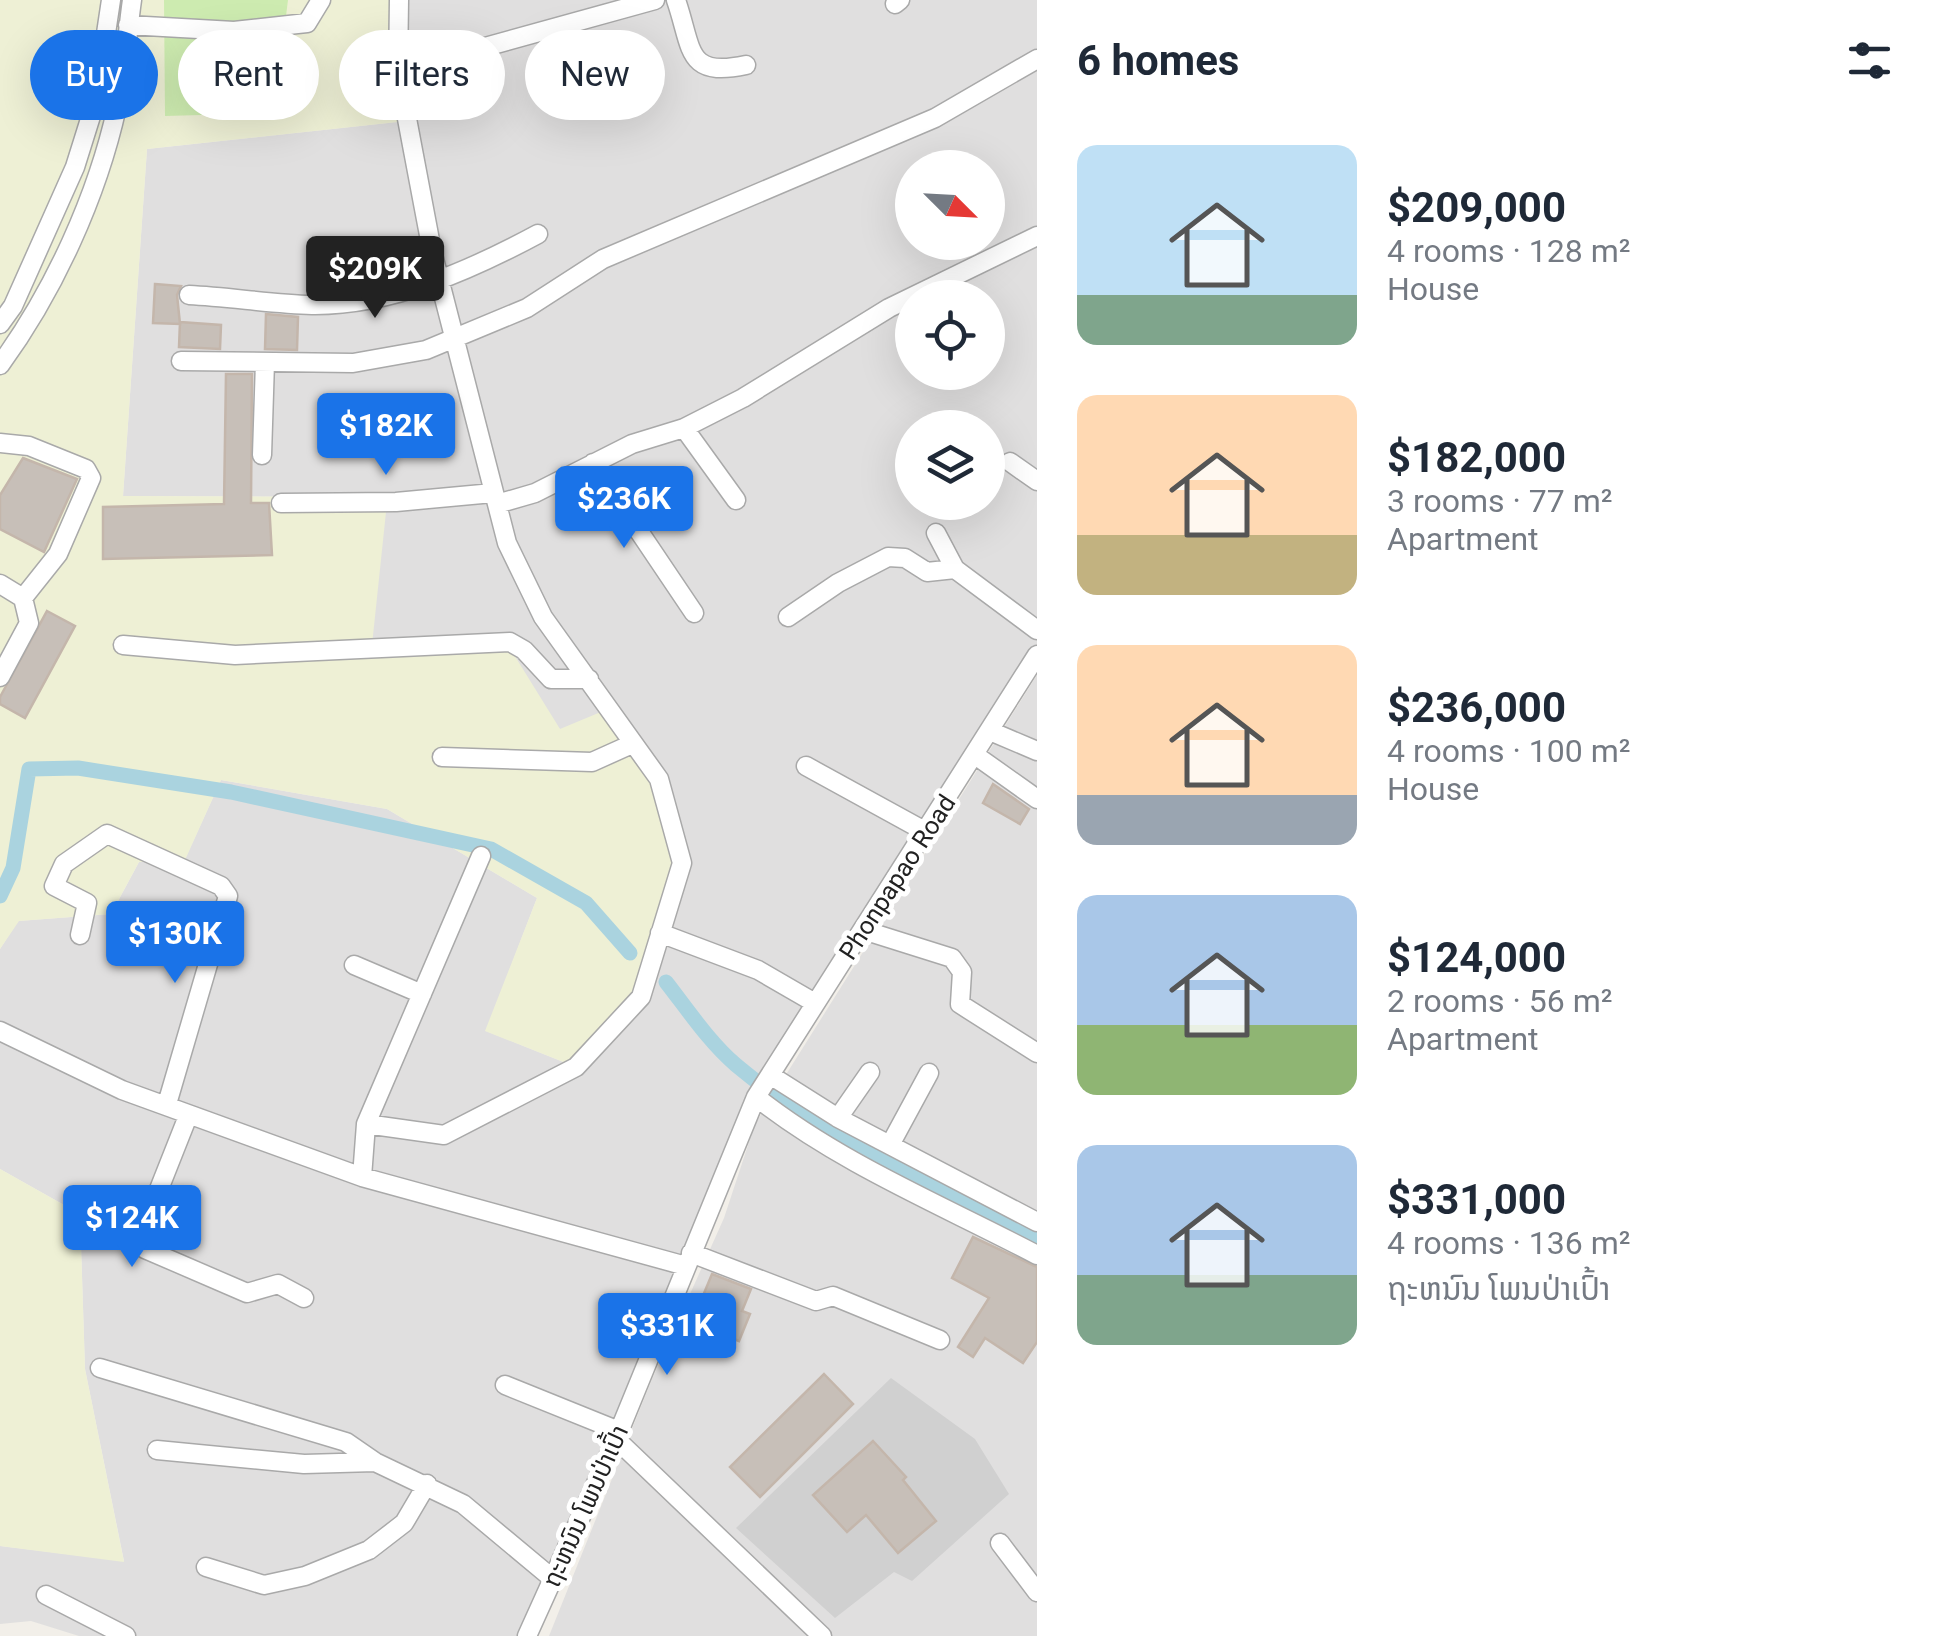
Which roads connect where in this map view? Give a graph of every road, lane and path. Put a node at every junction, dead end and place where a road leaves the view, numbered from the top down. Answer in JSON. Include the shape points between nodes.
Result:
{"nodes":[{"id":1,"x":112,"y":0,"type":"edge"},
{"id":2,"x":132,"y":0,"type":"edge"},
{"id":3,"x":321,"y":0,"type":"edge"},
{"id":4,"x":399,"y":0,"type":"edge"},
{"id":5,"x":656,"y":0,"type":"edge"},
{"id":6,"x":676,"y":0,"type":"edge"},
{"id":7,"x":128,"y":25,"type":"junction"},
{"id":8,"x":399,"y":30,"type":"edge"},
{"id":9,"x":505,"y":42,"type":"edge"},
{"id":10,"x":1037,"y":59,"type":"edge"},
{"id":11,"x":746,"y":65,"type":"dead end"},
{"id":12,"x":408,"y":120,"type":"edge"},
{"id":13,"x":538,"y":234,"type":"dead end"},
{"id":14,"x":1037,"y":236,"type":"edge"},
{"id":15,"x":441,"y":279,"type":"junction"},
{"id":16,"x":190,"y":295,"type":"dead end"},
{"id":17,"x":0,"y":324,"type":"edge"},
{"id":18,"x":454,"y":338,"type":"junction"},
{"id":19,"x":181,"y":362,"type":"dead end"},
{"id":20,"x":265,"y":362,"type":"junction"},
{"id":21,"x":0,"y":365,"type":"edge"},
{"id":22,"x":684,"y":428,"type":"junction"},
{"id":23,"x":0,"y":443,"type":"edge"},
{"id":24,"x":262,"y":455,"type":"dead end"},
{"id":25,"x":1010,"y":462,"type":"dead end"},
{"id":26,"x":594,"y":463,"type":"junction"},
{"id":27,"x":1037,"y":480,"type":"edge"},
{"id":28,"x":495,"y":498,"type":"junction"},
{"id":29,"x":736,"y":500,"type":"dead end"},
{"id":30,"x":280,"y":503,"type":"dead end"},
{"id":31,"x":936,"y":533,"type":"dead end"},
{"id":32,"x":955,"y":570,"type":"junction"},
{"id":33,"x":0,"y":584,"type":"edge"},
{"id":34,"x":24,"y":598,"type":"junction"},
{"id":35,"x":694,"y":613,"type":"dead end"},
{"id":36,"x":788,"y":617,"type":"dead end"},
{"id":37,"x":1037,"y":630,"type":"edge"},
{"id":38,"x":123,"y":645,"type":"dead end"},
{"id":39,"x":1037,"y":655,"type":"edge"},
{"id":40,"x":1032,"y":676,"type":"edge"},
{"id":41,"x":0,"y":677,"type":"edge"},
{"id":42,"x":589,"y":679,"type":"junction"},
{"id":43,"x":990,"y":730,"type":"junction"},
{"id":44,"x":632,"y":744,"type":"junction"},
{"id":45,"x":1037,"y":751,"type":"edge"},
{"id":46,"x":975,"y":755,"type":"junction"},
{"id":47,"x":442,"y":758,"type":"dead end"},
{"id":48,"x":806,"y":766,"type":"dead end"},
{"id":49,"x":1037,"y":799,"type":"edge"},
{"id":50,"x":928,"y":833,"type":"junction"},
{"id":51,"x":481,"y":856,"type":"dead end"},
{"id":52,"x":863,"y":930,"type":"junction"},
{"id":53,"x":660,"y":933,"type":"junction"},
{"id":54,"x":80,"y":934,"type":"dead end"},
{"id":55,"x":354,"y":965,"type":"dead end"},
{"id":56,"x":422,"y":994,"type":"junction"},
{"id":57,"x":815,"y":1003,"type":"junction"},
{"id":58,"x":0,"y":1031,"type":"edge"},
{"id":59,"x":1037,"y":1053,"type":"edge"},
{"id":60,"x":870,"y":1072,"type":"dead end"},
{"id":61,"x":929,"y":1073,"type":"dead end"},
{"id":62,"x":769,"y":1077,"type":"junction"},
{"id":63,"x":756,"y":1098,"type":"junction"},
{"id":64,"x":167,"y":1104,"type":"junction"},
{"id":65,"x":188,"y":1116,"type":"junction"},
{"id":66,"x":838,"y":1118,"type":"junction"},
{"id":67,"x":366,"y":1124,"type":"junction"},
{"id":68,"x":890,"y":1145,"type":"junction"},
{"id":69,"x":362,"y":1177,"type":"junction"},
{"id":70,"x":1037,"y":1222,"type":"edge"},
{"id":71,"x":1037,"y":1255,"type":"edge"},
{"id":72,"x":689,"y":1260,"type":"junction"},
{"id":73,"x":304,"y":1298,"type":"dead end"},
{"id":74,"x":940,"y":1340,"type":"dead end"},
{"id":75,"x":100,"y":1368,"type":"dead end"},
{"id":76,"x":505,"y":1384,"type":"dead end"},
{"id":77,"x":618,"y":1435,"type":"junction"},
{"id":78,"x":157,"y":1450,"type":"dead end"},
{"id":79,"x":375,"y":1462,"type":"junction"},
{"id":80,"x":427,"y":1484,"type":"junction"},
{"id":81,"x":1000,"y":1542,"type":"dead end"},
{"id":82,"x":206,"y":1567,"type":"dead end"},
{"id":83,"x":553,"y":1578,"type":"junction"},
{"id":84,"x":1037,"y":1592,"type":"edge"},
{"id":85,"x":46,"y":1595,"type":"dead end"},
{"id":86,"x":126,"y":1636,"type":"edge"},
{"id":87,"x":527,"y":1636,"type":"edge"},
{"id":88,"x":822,"y":1636,"type":"edge"}],
"edges":[{"from":1,"to":17,"type":"street","via":[[96,100],[76,167]]},
{"from":2,"to":7,"type":"street"},
{"from":3,"to":7,"type":"street","via":[[306,23],[234,31]]},
{"from":4,"to":8,"type":"street"},
{"from":5,"to":9,"type":"street"},
{"from":6,"to":11,"type":"street","via":[[698,62],[719,71]]},
{"from":7,"to":21,"type":"street","via":[[118,106],[96,178],[35,317]]},
{"from":10,"to":18,"type":"street","via":[[935,118],[603,259],[527,308]]},
{"from":12,"to":15,"type":"street"},
{"from":13,"to":15,"type":"street"},
{"from":14,"to":22,"type":"street","via":[[889,308]]},
{"from":15,"to":16,"type":"street","via":[[349,303]]},
{"from":15,"to":18,"type":"street"},
{"from":18,"to":20,"type":"street","via":[[353,363]]},
{"from":18,"to":28,"type":"street"},
{"from":19,"to":20,"type":"street"},
{"from":20,"to":24,"type":"street"},
{"from":22,"to":26,"type":"street"},
{"from":22,"to":29,"type":"street"},
{"from":23,"to":34,"type":"street","via":[[29,446],[86,469],[90,478],[58,554]]},
{"from":25,"to":27,"type":"street"},
{"from":26,"to":28,"type":"street","via":[[535,493]]},
{"from":26,"to":35,"type":"street"},
{"from":28,"to":30,"type":"street"},
{"from":28,"to":42,"type":"street","via":[[507,543],[543,617]]},
{"from":31,"to":32,"type":"street"},
{"from":32,"to":36,"type":"street","via":[[927,572],[905,558],[888,557]]},
{"from":32,"to":37,"type":"street"},
{"from":33,"to":34,"type":"street"},
{"from":34,"to":41,"type":"street","via":[[29,622]]},
{"from":38,"to":42,"type":"street","via":[[235,655],[510,642],[551,679]]},
{"from":39,"to":40,"type":"street","name":"Phonpapao Road"},
{"from":40,"to":43,"type":"street","name":"Phonpapao Road"},
{"from":42,"to":44,"type":"street"},
{"from":43,"to":45,"type":"street"},
{"from":43,"to":46,"type":"street","name":"Phonpapao Road"},
{"from":44,"to":47,"type":"street","via":[[592,762]]},
{"from":44,"to":53,"type":"street","via":[[659,779],[682,863]]},
{"from":46,"to":49,"type":"street"},
{"from":46,"to":50,"type":"street","name":"Phonpapao Road"},
{"from":48,"to":50,"type":"street"},
{"from":50,"to":52,"type":"street","name":"Phonpapao Road"},
{"from":51,"to":56,"type":"street"},
{"from":52,"to":57,"type":"street","name":"Phonpapao Road"},
{"from":52,"to":59,"type":"street","via":[[952,958],[962,972],[960,1004]]},
{"from":53,"to":57,"type":"street","via":[[758,970]]},
{"from":53,"to":67,"type":"street","via":[[641,997],[576,1067],[444,1134]]},
{"from":54,"to":64,"type":"street","via":[[86,902],[54,886],[64,864],[107,834],[220,886],[228,896]]},
{"from":55,"to":56,"type":"street"},
{"from":56,"to":67,"type":"street"},
{"from":57,"to":62,"type":"street","name":"Phonpapao Road"},
{"from":58,"to":64,"type":"street"},
{"from":60,"to":66,"type":"street"},
{"from":61,"to":68,"type":"street"},
{"from":62,"to":63,"type":"street","name":"Phonpapao Road"},
{"from":62,"to":66,"type":"street"},
{"from":63,"to":71,"type":"street","via":[[845,1158]]},
{"from":63,"to":72,"type":"street","name":"ຖະຫນົນ ໂພນປ່າເປົ້າ"},
{"from":64,"to":65,"type":"street"},
{"from":65,"to":69,"type":"street"},
{"from":65,"to":73,"type":"street","via":[[148,1217],[145,1249],[247,1293],[278,1284]]},
{"from":66,"to":68,"type":"street"},
{"from":67,"to":69,"type":"street"},
{"from":68,"to":70,"type":"street"},
{"from":69,"to":72,"type":"street"},
{"from":72,"to":74,"type":"street","via":[[816,1302],[833,1296]]},
{"from":72,"to":77,"type":"street","name":"ຖະຫນົນ ໂພນປ່າເປົ້າ"},
{"from":75,"to":79,"type":"street","via":[[308,1428]]},
{"from":76,"to":77,"type":"street"},
{"from":77,"to":83,"type":"street","name":"ຖະຫນົນ ໂພນປ່າເປົ້າ"},
{"from":77,"to":88,"type":"street"},
{"from":78,"to":79,"type":"street","via":[[304,1464]]},
{"from":79,"to":80,"type":"street"},
{"from":80,"to":82,"type":"street","via":[[404,1523],[370,1550],[305,1576],[264,1585]]},
{"from":80,"to":83,"type":"street","via":[[464,1504]]},
{"from":81,"to":84,"type":"street"},
{"from":83,"to":87,"type":"street","name":"ຖະຫນົນ ໂພນປ່າເປົ້າ"},
{"from":85,"to":86,"type":"street"}]}
